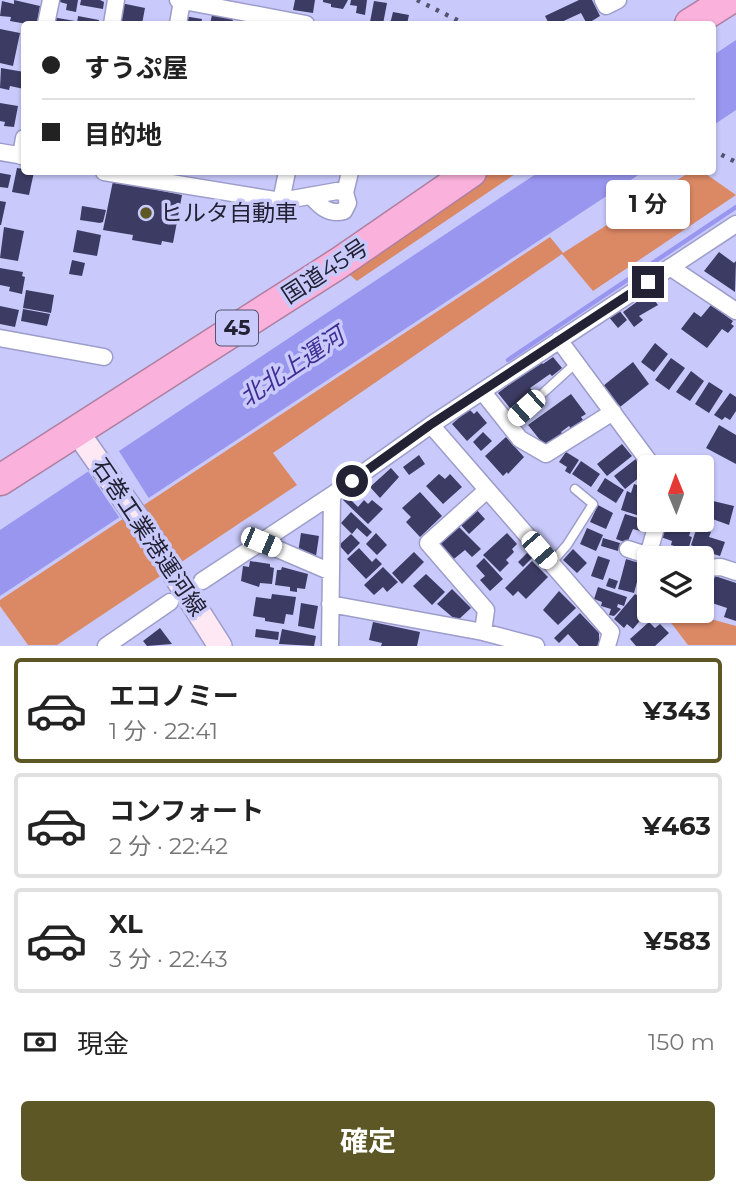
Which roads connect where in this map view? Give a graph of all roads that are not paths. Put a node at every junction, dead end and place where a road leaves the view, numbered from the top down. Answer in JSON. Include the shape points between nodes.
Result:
{"nodes":[{"id":1,"x":51,"y":0,"type":"edge"},
{"id":2,"x":116,"y":0,"type":"edge"},
{"id":3,"x":180,"y":0,"type":"edge"},
{"id":4,"x":603,"y":0,"type":"edge"},
{"id":5,"x":618,"y":0,"type":"edge"},
{"id":6,"x":728,"y":0,"type":"edge"},
{"id":7,"x":241,"y":12,"type":"edge"},
{"id":8,"x":48,"y":21,"type":"edge"},
{"id":9,"x":112,"y":21,"type":"edge"},
{"id":10,"x":178,"y":21,"type":"edge"},
{"id":11,"x":290,"y":21,"type":"edge"},
{"id":12,"x":695,"y":21,"type":"edge"},
{"id":13,"x":0,"y":152,"type":"edge"},
{"id":14,"x":21,"y":156,"type":"edge"},
{"id":15,"x":285,"y":175,"type":"edge"},
{"id":16,"x":349,"y":175,"type":"edge"},
{"id":17,"x":467,"y":175,"type":"edge"},
{"id":18,"x":152,"y":176,"type":"edge"},
{"id":19,"x":281,"y":201,"type":"junction"},
{"id":20,"x":736,"y":224,"type":"edge"},
{"id":21,"x":670,"y":267,"type":"junction"},
{"id":22,"x":736,"y":311,"type":"edge"},
{"id":23,"x":0,"y":338,"type":"edge"},
{"id":24,"x":559,"y":340,"type":"junction"},
{"id":25,"x":104,"y":357,"type":"dead end"},
{"id":26,"x":576,"y":363,"type":"junction"},
{"id":27,"x":482,"y":391,"type":"junction"},
{"id":28,"x":613,"y":412,"type":"junction"},
{"id":29,"x":509,"y":424,"type":"junction"},
{"id":30,"x":430,"y":425,"type":"junction"},
{"id":31,"x":84,"y":441,"type":"junction"},
{"id":32,"x":644,"y":455,"type":"edge"},
{"id":33,"x":0,"y":480,"type":"edge"},
{"id":34,"x":575,"y":489,"type":"dead end"},
{"id":35,"x":487,"y":490,"type":"junction"},
{"id":36,"x":332,"y":495,"type":"junction"},
{"id":37,"x":261,"y":542,"type":"junction"},
{"id":38,"x":628,"y":550,"type":"dead end"},
{"id":39,"x":637,"y":553,"type":"edge"},
{"id":40,"x":551,"y":564,"type":"junction"},
{"id":41,"x":714,"y":567,"type":"edge"},
{"id":42,"x":331,"y":572,"type":"junction"},
{"id":43,"x":736,"y":572,"type":"edge"},
{"id":44,"x":202,"y":581,"type":"dead end"},
{"id":45,"x":170,"y":602,"type":"dead end"},
{"id":46,"x":330,"y":604,"type":"junction"},
{"id":47,"x":483,"y":632,"type":"junction"},
{"id":48,"x":127,"y":640,"type":"edge"},
{"id":49,"x":106,"y":646,"type":"edge"},
{"id":50,"x":220,"y":646,"type":"edge"},
{"id":51,"x":330,"y":646,"type":"edge"},
{"id":52,"x":536,"y":646,"type":"edge"},
{"id":53,"x":607,"y":646,"type":"edge"}],
"edges":[{"from":1,"to":8,"type":"street"},
{"from":2,"to":9,"type":"street"},
{"from":3,"to":7,"type":"street"},
{"from":3,"to":10,"type":"street"},
{"from":4,"to":5,"type":"street","via":[[606,6]]},
{"from":6,"to":12,"type":"highway"},
{"from":7,"to":11,"type":"street"},
{"from":13,"to":14,"type":"street"},
{"from":15,"to":19,"type":"street"},
{"from":16,"to":19,"type":"street","via":[[345,193]]},
{"from":17,"to":31,"type":"highway","name":"国道45号","number":"45"},
{"from":18,"to":19,"type":"street"},
{"from":20,"to":21,"type":"street"},
{"from":21,"to":22,"type":"street"},
{"from":21,"to":24,"type":"street"},
{"from":23,"to":25,"type":"street"},
{"from":24,"to":26,"type":"street"},
{"from":24,"to":27,"type":"street"},
{"from":26,"to":28,"type":"street"},
{"from":26,"to":29,"type":"lane"},
{"from":27,"to":29,"type":"street"},
{"from":27,"to":30,"type":"street"},
{"from":28,"to":29,"type":"street","via":[[546,454],[520,439]]},
{"from":28,"to":32,"type":"street"},
{"from":30,"to":35,"type":"street"},
{"from":30,"to":36,"type":"street"},
{"from":31,"to":33,"type":"highway","name":"国道45号","number":"45"},
{"from":31,"to":50,"type":"street","name":"石巻工業港運河線"},
{"from":34,"to":40,"type":"lane","via":[[593,504]]},
{"from":35,"to":40,"type":"street"},
{"from":35,"to":47,"type":"street","via":[[428,543],[486,610]]},
{"from":36,"to":37,"type":"street"},
{"from":36,"to":42,"type":"street"},
{"from":37,"to":42,"type":"street"},
{"from":37,"to":44,"type":"street"},
{"from":38,"to":39,"type":"street"},
{"from":40,"to":53,"type":"street","via":[[611,632]]},
{"from":41,"to":43,"type":"street"},
{"from":42,"to":46,"type":"street"},
{"from":45,"to":48,"type":"street"},
{"from":46,"to":47,"type":"street"},
{"from":46,"to":51,"type":"street"},
{"from":47,"to":52,"type":"street"},
{"from":48,"to":49,"type":"street"}]}
